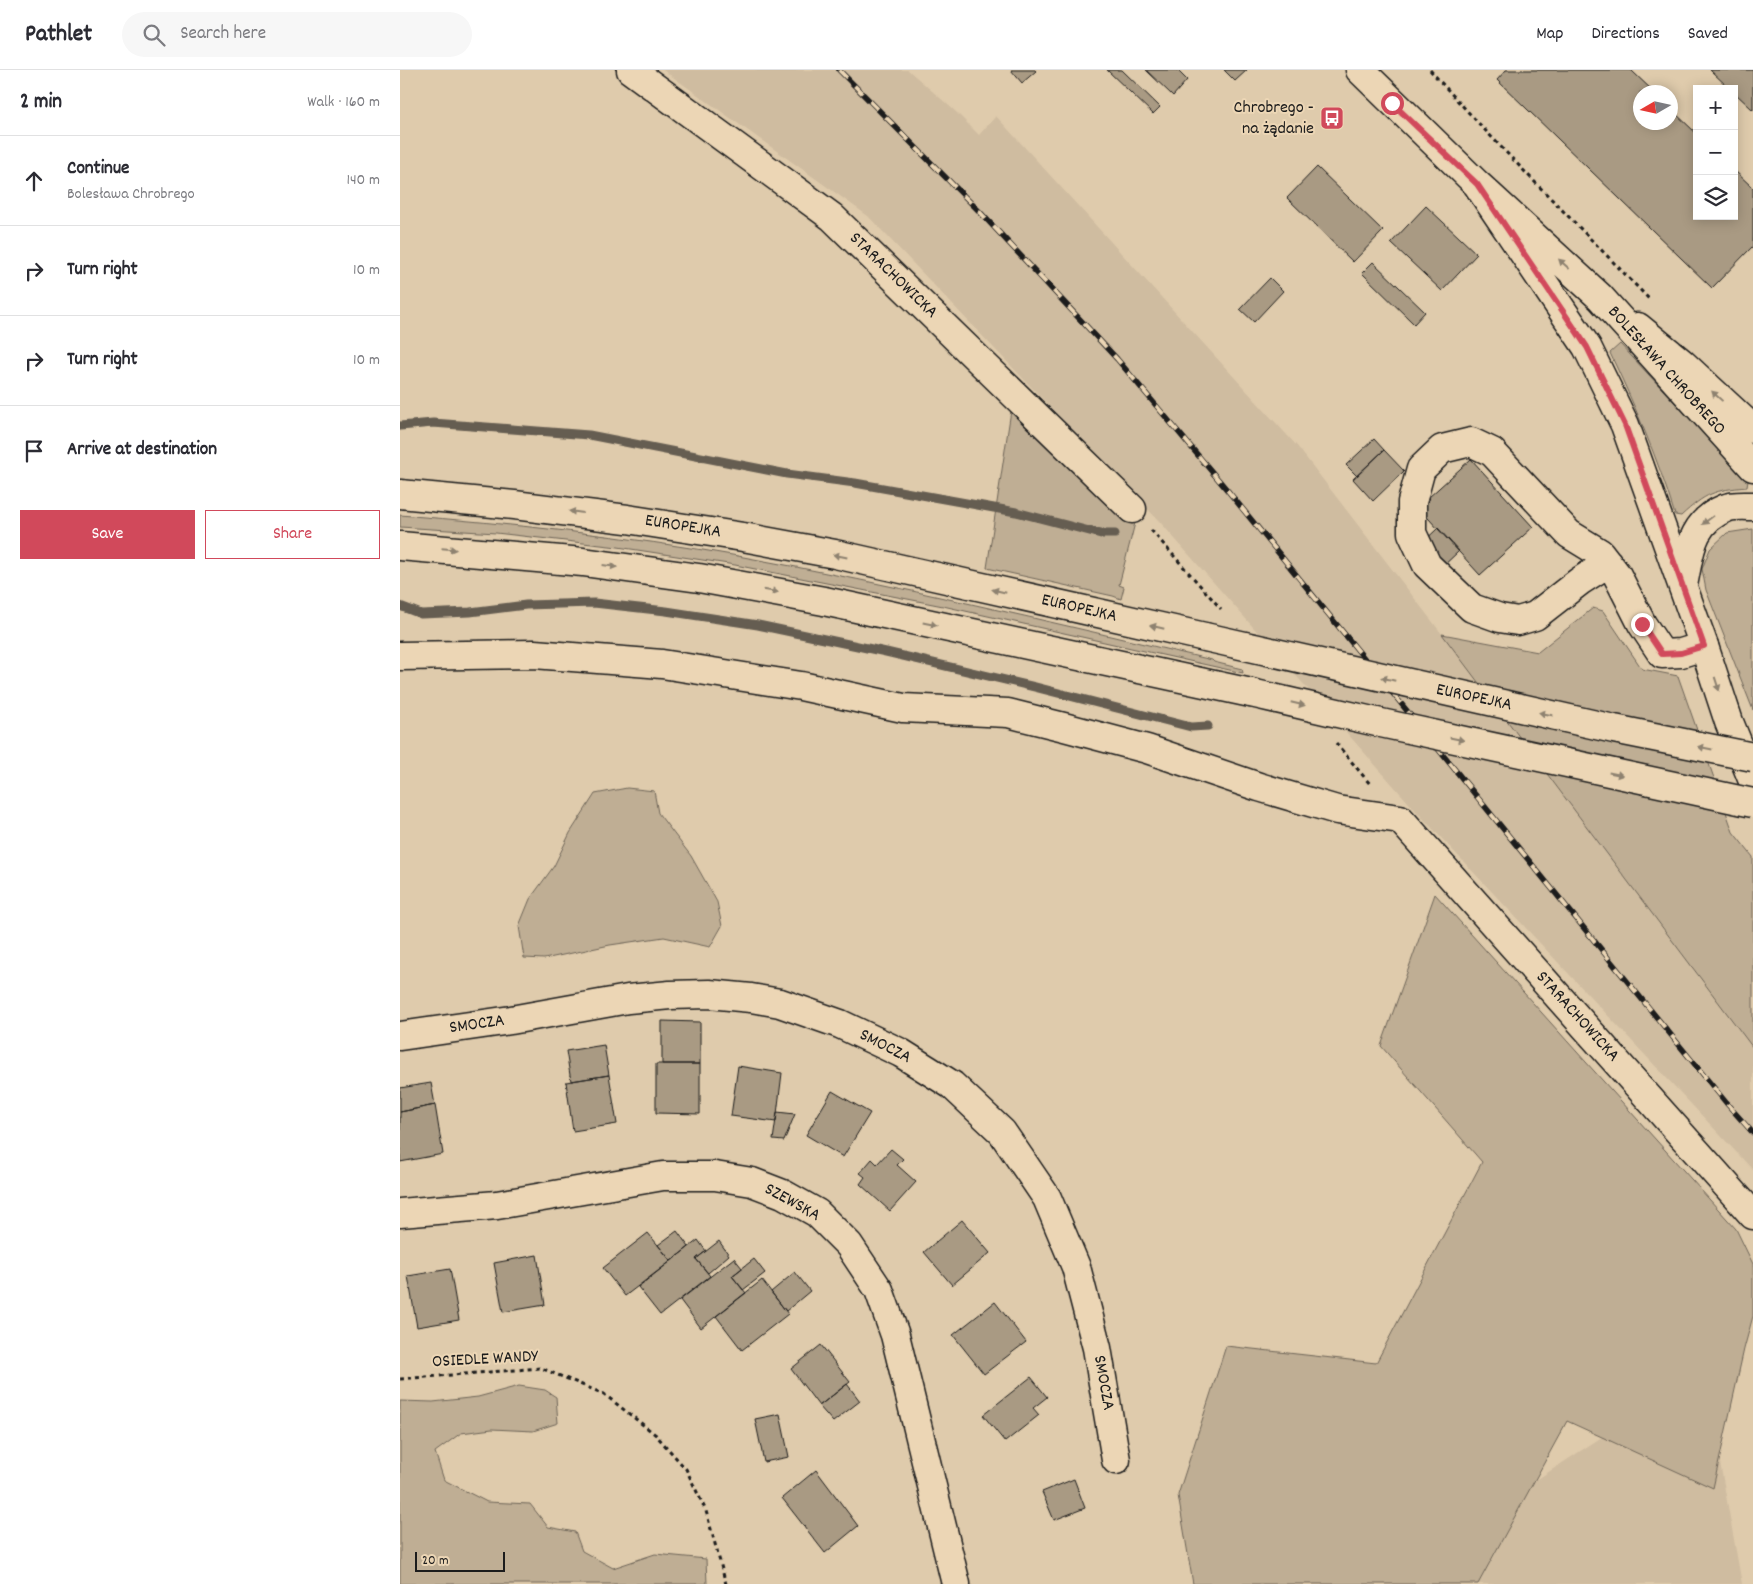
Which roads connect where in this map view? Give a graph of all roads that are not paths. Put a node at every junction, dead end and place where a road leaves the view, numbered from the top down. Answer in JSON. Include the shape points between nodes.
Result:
{"nodes":[{"id":1,"x":631,"y":70,"type":"edge"},
{"id":2,"x":1360,"y":70,"type":"edge"},
{"id":3,"x":1477,"y":184,"type":"junction"},
{"id":4,"x":1600,"y":297,"type":"junction"},
{"id":5,"x":1753,"y":429,"type":"edge"},
{"id":6,"x":1753,"y":467,"type":"edge"},
{"id":7,"x":400,"y":494,"type":"edge"},
{"id":8,"x":1753,"y":506,"type":"edge"},
{"id":9,"x":1132,"y":509,"type":"dead end"},
{"id":10,"x":400,"y":546,"type":"edge"},
{"id":11,"x":1608,"y":563,"type":"junction"},
{"id":12,"x":1682,"y":586,"type":"junction"},
{"id":13,"x":1704,"y":646,"type":"junction"},
{"id":14,"x":400,"y":656,"type":"edge"},
{"id":15,"x":1753,"y":757,"type":"edge"},
{"id":16,"x":1753,"y":780,"type":"edge"},
{"id":17,"x":1753,"y":803,"type":"edge"},
{"id":18,"x":400,"y":1036,"type":"edge"},
{"id":19,"x":400,"y":1213,"type":"edge"},
{"id":20,"x":1753,"y":1215,"type":"edge"},
{"id":21,"x":1116,"y":1460,"type":"dead end"},
{"id":22,"x":956,"y":1584,"type":"edge"}],
"edges":[{"from":1,"to":9,"type":"main road","name":"STARACHOWICKA","via":[[832,216]]},
{"from":2,"to":3,"type":"main road","name":"BOLESŁAWA CHROBREGO"},
{"from":4,"to":3,"type":"main road","name":"BOLESŁAWA CHROBREGO","one_way":true},
{"from":3,"to":12,"type":"main road","name":"BOLESŁAWA CHROBREGO","via":[[1587,347],[1625,425]]},
{"from":5,"to":4,"type":"main road","name":"BOLESŁAWA CHROBREGO","one_way":true,"via":[[1682,363]]},
{"from":4,"to":6,"type":"main road","name":"BOLESŁAWA CHROBREGO"},
{"from":15,"to":7,"type":"main road","name":"EUROPEJKA","one_way":true,"bridge":true,"via":[[1427,688],[835,554],[618,517]]},
{"from":8,"to":12,"type":"main road","one_way":true,"via":[[1727,507],[1703,522],[1695,534]]},
{"from":10,"to":17,"type":"main road","one_way":true,"bridge":true,"via":[[583,562],[824,601]]},
{"from":11,"to":11,"type":"main road","via":[[1600,553],[1569,534],[1492,452],[1472,442],[1442,449],[1421,469],[1412,502],[1412,533],[1427,565],[1472,608],[1500,618],[1518,620],[1535,616]]},
{"from":11,"to":13,"type":"main road","via":[[1662,654],[1681,653]]},
{"from":12,"to":13,"type":"main road","name":"BOLESŁAWA CHROBREGO"},
{"from":13,"to":16,"type":"main road","name":"BOLESŁAWA CHROBREGO","one_way":true},
{"from":14,"to":20,"type":"main road","name":"STARACHOWICKA","via":[[534,654],[662,664],[800,686],[903,708],[1008,713],[1147,749],[1337,810],[1400,819]]},
{"from":18,"to":21,"type":"main road","name":"SMOCZA","via":[[628,999],[710,994],[780,1004],[840,1024],[901,1053],[952,1086],[1002,1132],[1047,1198],[1076,1267],[1100,1365]]},
{"from":19,"to":22,"type":"main road","name":"SZEWSKA","via":[[497,1205],[662,1176],[716,1176],[752,1182],[783,1194],[817,1214],[849,1245],[880,1290],[895,1335]]}]}
